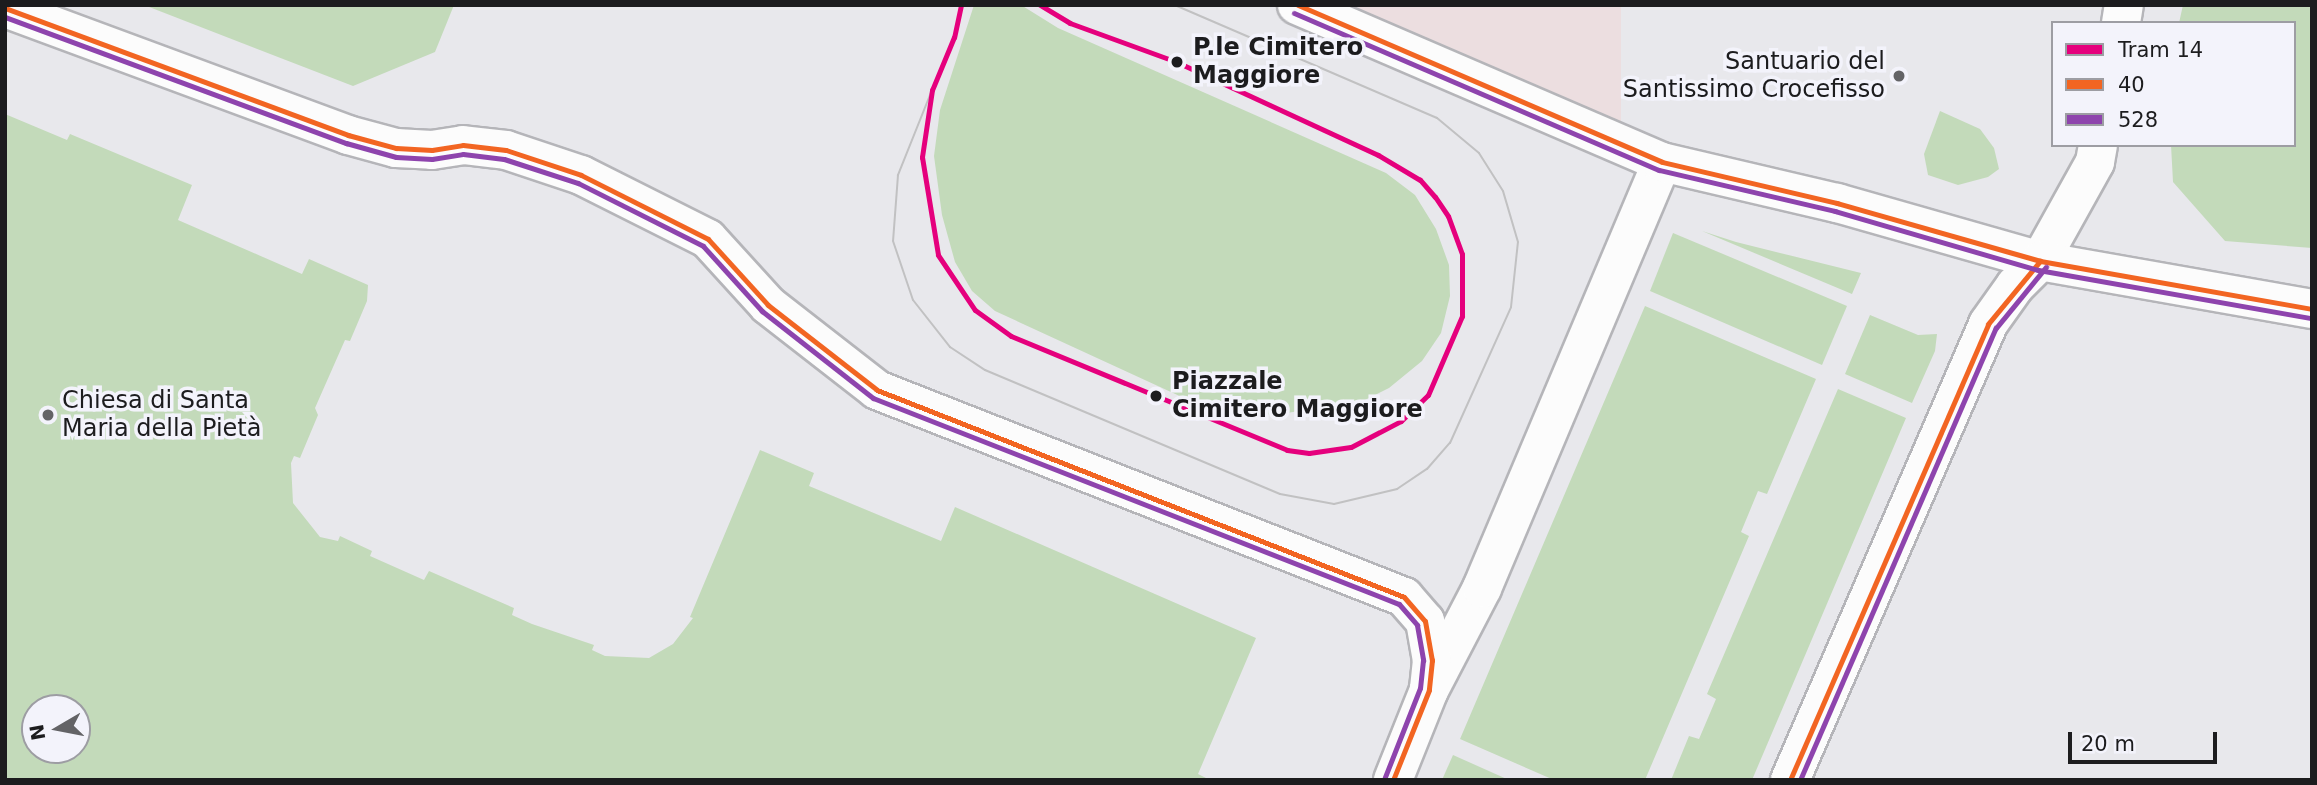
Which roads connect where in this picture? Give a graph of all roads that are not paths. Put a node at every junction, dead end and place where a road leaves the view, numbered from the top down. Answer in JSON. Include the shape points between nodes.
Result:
{"nodes":[{"id":1,"x":1297,"y":5,"type":"edge"},
{"id":2,"x":5,"y":8,"type":"edge"},
{"id":3,"x":2098,"y":147,"type":"edge"},
{"id":4,"x":1662,"y":162,"type":"junction"},
{"id":5,"x":2040,"y":261,"type":"junction"},
{"id":6,"x":2312,"y":309,"type":"edge"},
{"id":7,"x":1429,"y":690,"type":"junction"},
{"id":8,"x":1393,"y":780,"type":"edge"},
{"id":9,"x":1790,"y":780,"type":"edge"}],
"edges":[{"from":1,"to":4,"type":"main road"},
{"from":2,"to":7,"type":"main road","via":[[348,135],[396,148],[432,150],[463,145],[506,150],[581,175],[708,239],[768,305],[877,390],[1404,597],[1417,607],[1431,637]]},
{"from":3,"to":5,"type":"main road","via":[[2095,162]]},
{"from":4,"to":5,"type":"main road","via":[[1837,203]]},
{"from":4,"to":7,"type":"main road","via":[[1482,588]]},
{"from":5,"to":6,"type":"main road"},
{"from":5,"to":9,"type":"main road","via":[[1988,324]]},
{"from":7,"to":8,"type":"main road"}]}
